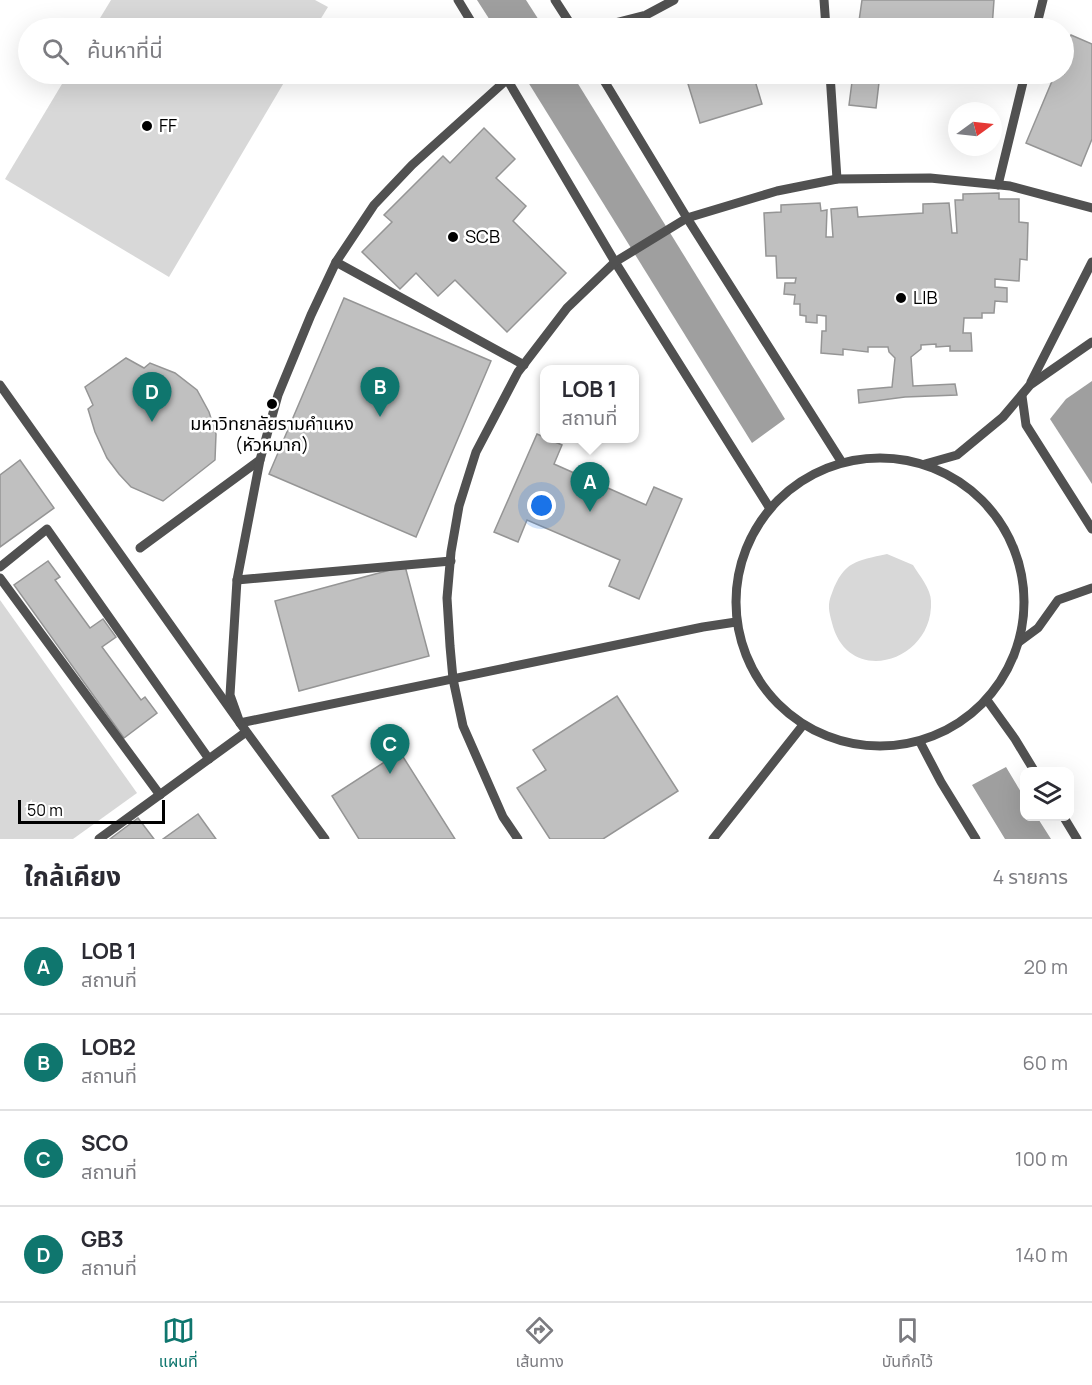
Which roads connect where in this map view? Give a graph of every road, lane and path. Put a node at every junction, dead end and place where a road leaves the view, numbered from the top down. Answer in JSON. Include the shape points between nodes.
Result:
{"nodes":[{"id":1,"x":458,"y":0,"type":"edge"},
{"id":2,"x":555,"y":0,"type":"edge"},
{"id":3,"x":674,"y":0,"type":"edge"},
{"id":4,"x":824,"y":0,"type":"edge"},
{"id":5,"x":1043,"y":0,"type":"edge"},
{"id":6,"x":469,"y":18,"type":"edge"},
{"id":7,"x":567,"y":18,"type":"edge"},
{"id":8,"x":634,"y":18,"type":"edge"},
{"id":9,"x":825,"y":18,"type":"edge"},
{"id":10,"x":1038,"y":18,"type":"edge"},
{"id":11,"x":498,"y":84,"type":"edge"},
{"id":12,"x":512,"y":84,"type":"edge"},
{"id":13,"x":606,"y":84,"type":"edge"},
{"id":14,"x":831,"y":84,"type":"edge"},
{"id":15,"x":1023,"y":84,"type":"edge"},
{"id":16,"x":837,"y":180,"type":"junction"},
{"id":17,"x":998,"y":185,"type":"junction"},
{"id":18,"x":1092,"y":208,"type":"edge"},
{"id":19,"x":687,"y":218,"type":"junction"},
{"id":20,"x":336,"y":262,"type":"junction"},
{"id":21,"x":615,"y":262,"type":"junction"},
{"id":22,"x":1092,"y":262,"type":"edge"},
{"id":23,"x":1092,"y":342,"type":"edge"},
{"id":24,"x":524,"y":364,"type":"junction"},
{"id":25,"x":0,"y":385,"type":"edge"},
{"id":26,"x":1030,"y":385,"type":"junction"},
{"id":27,"x":1022,"y":396,"type":"junction"},
{"id":28,"x":260,"y":460,"type":"junction"},
{"id":29,"x":841,"y":461,"type":"junction"},
{"id":30,"x":925,"y":464,"type":"junction"},
{"id":31,"x":769,"y":507,"type":"junction"},
{"id":32,"x":1092,"y":529,"type":"edge"},
{"id":33,"x":140,"y":548,"type":"dead end"},
{"id":34,"x":451,"y":561,"type":"junction"},
{"id":35,"x":0,"y":567,"type":"edge"},
{"id":36,"x":0,"y":578,"type":"edge"},
{"id":37,"x":237,"y":580,"type":"junction"},
{"id":38,"x":1092,"y":588,"type":"edge"},
{"id":39,"x":736,"y":622,"type":"junction"},
{"id":40,"x":1019,"y":642,"type":"junction"},
{"id":41,"x":453,"y":679,"type":"junction"},
{"id":42,"x":987,"y":700,"type":"junction"},
{"id":43,"x":803,"y":725,"type":"junction"},
{"id":44,"x":243,"y":728,"type":"junction"},
{"id":45,"x":920,"y":742,"type":"junction"},
{"id":46,"x":208,"y":759,"type":"junction"},
{"id":47,"x":1032,"y":767,"type":"edge"},
{"id":48,"x":160,"y":795,"type":"junction"},
{"id":49,"x":1066,"y":821,"type":"edge"},
{"id":50,"x":99,"y":839,"type":"edge"},
{"id":51,"x":326,"y":839,"type":"edge"},
{"id":52,"x":518,"y":839,"type":"edge"},
{"id":53,"x":713,"y":839,"type":"edge"},
{"id":54,"x":976,"y":839,"type":"edge"},
{"id":55,"x":1077,"y":839,"type":"edge"}],
"edges":[{"from":1,"to":6,"type":"lane"},
{"from":2,"to":7,"type":"lane"},
{"from":3,"to":8,"type":"lane"},
{"from":4,"to":9,"type":"lane"},
{"from":5,"to":10,"type":"lane"},
{"from":11,"to":20,"type":"lane","via":[[374,205]]},
{"from":12,"to":21,"type":"lane"},
{"from":13,"to":19,"type":"lane"},
{"from":14,"to":16,"type":"lane"},
{"from":15,"to":17,"type":"lane"},
{"from":16,"to":17,"type":"lane","via":[[930,178]]},
{"from":16,"to":19,"type":"lane","via":[[777,191]]},
{"from":17,"to":18,"type":"lane"},
{"from":19,"to":21,"type":"lane"},
{"from":19,"to":29,"type":"lane"},
{"from":20,"to":24,"type":"lane"},
{"from":20,"to":28,"type":"lane","via":[[278,395]]},
{"from":21,"to":24,"type":"lane","via":[[567,308]]},
{"from":21,"to":31,"type":"lane"},
{"from":22,"to":26,"type":"lane"},
{"from":23,"to":26,"type":"lane"},
{"from":24,"to":34,"type":"lane","via":[[476,452],[459,506]]},
{"from":25,"to":44,"type":"lane"},
{"from":26,"to":27,"type":"lane"},
{"from":27,"to":30,"type":"lane","via":[[957,455]]},
{"from":27,"to":32,"type":"lane","via":[[1026,425]]},
{"from":28,"to":33,"type":"lane"},
{"from":28,"to":37,"type":"lane"},
{"from":29,"to":30,"type":"lane","via":[[876,456]]},
{"from":29,"to":31,"type":"lane","via":[[801,478]]},
{"from":30,"to":40,"type":"lane","via":[[979,496],[1005,528],[1020,567],[1024,608]]},
{"from":31,"to":39,"type":"lane","via":[[744,551],[736,581]]},
{"from":34,"to":37,"type":"lane"},
{"from":34,"to":41,"type":"lane","via":[[447,598]]},
{"from":35,"to":46,"type":"lane","via":[[47,529]]},
{"from":36,"to":48,"type":"lane"},
{"from":37,"to":44,"type":"lane","via":[[230,695]]},
{"from":38,"to":40,"type":"lane","via":[[1058,600],[1038,628]]},
{"from":39,"to":41,"type":"lane"},
{"from":39,"to":43,"type":"lane","via":[[748,662],[771,698]]},
{"from":40,"to":42,"type":"lane","via":[[1006,673]]},
{"from":41,"to":44,"type":"lane"},
{"from":41,"to":52,"type":"lane","via":[[463,726],[503,817]]},
{"from":42,"to":45,"type":"lane","via":[[956,726]]},
{"from":42,"to":47,"type":"lane"},
{"from":43,"to":45,"type":"lane","via":[[840,742],[880,747]]},
{"from":43,"to":53,"type":"lane"},
{"from":44,"to":46,"type":"lane"},
{"from":44,"to":51,"type":"lane"},
{"from":45,"to":54,"type":"lane"},
{"from":46,"to":48,"type":"lane"},
{"from":48,"to":50,"type":"lane"},
{"from":49,"to":55,"type":"lane"}]}
